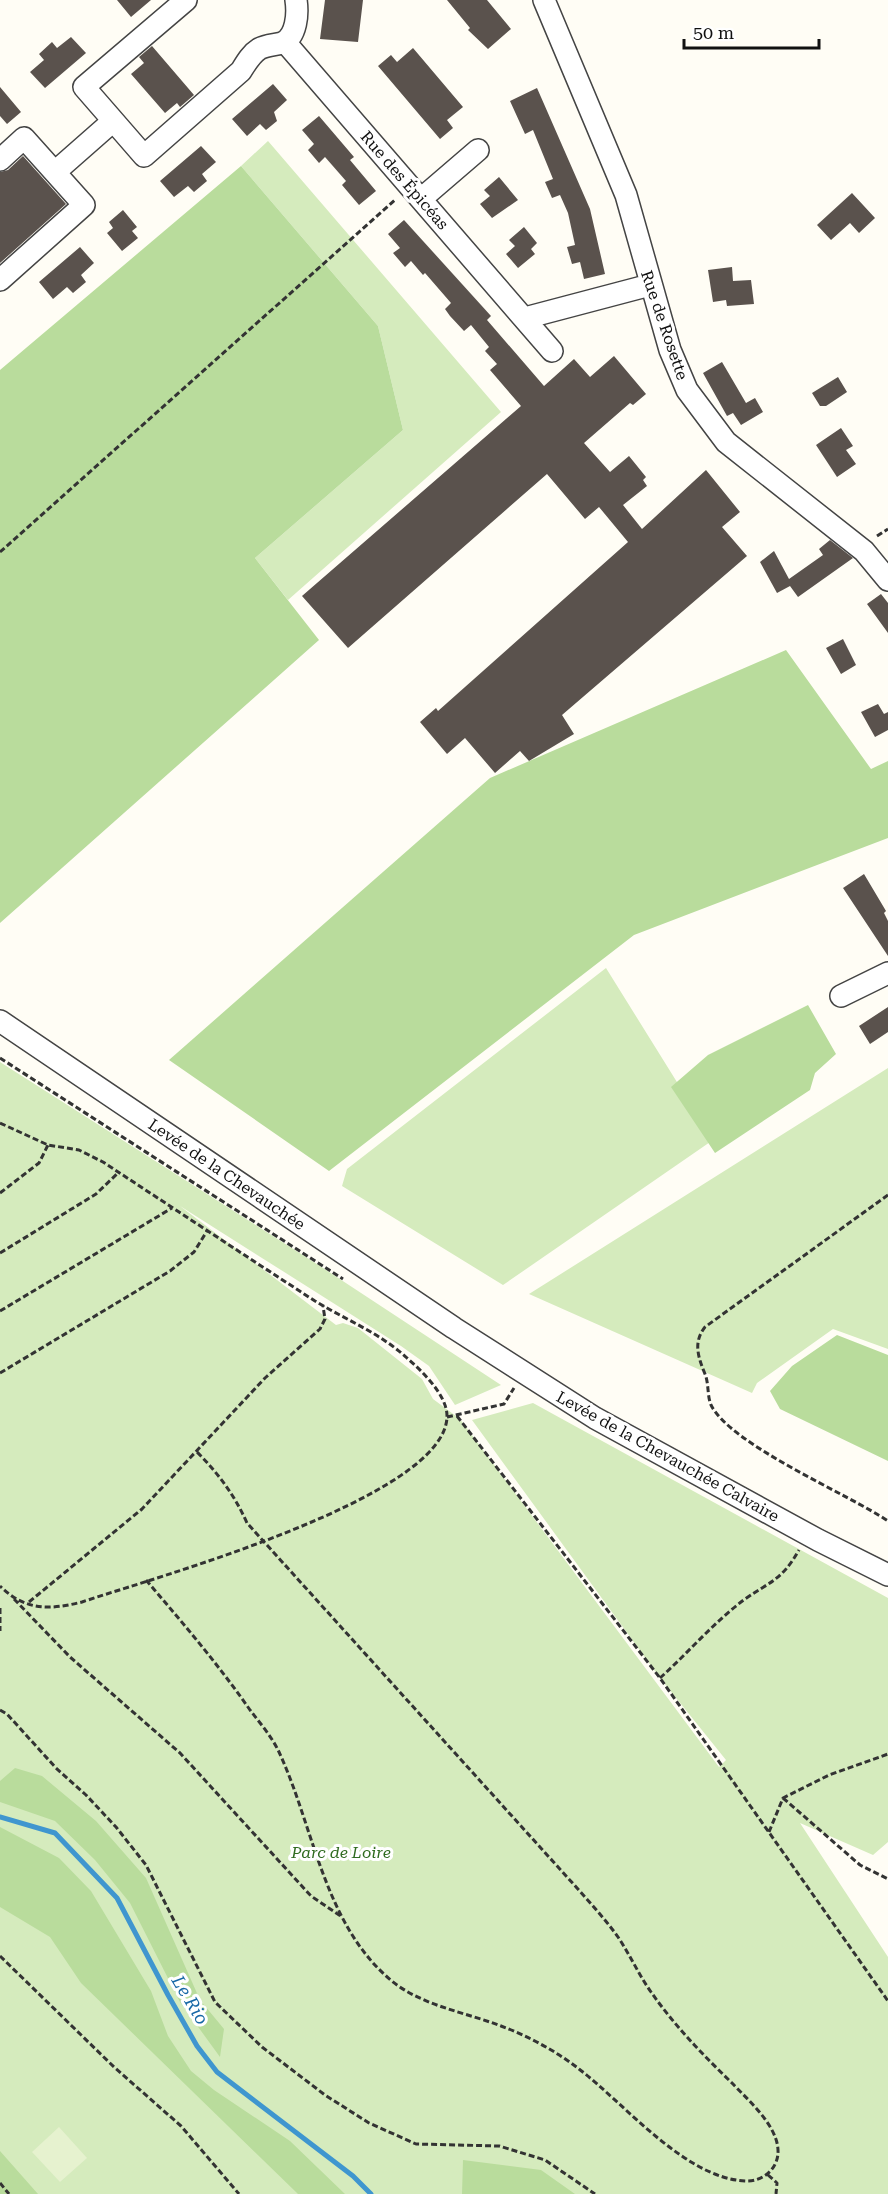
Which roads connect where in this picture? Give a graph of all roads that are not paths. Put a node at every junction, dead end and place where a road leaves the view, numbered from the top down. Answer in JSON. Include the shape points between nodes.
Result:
{"nodes":[{"id":1,"x":186,"y":0,"type":"edge"},
{"id":2,"x":296,"y":0,"type":"edge"},
{"id":3,"x":544,"y":0,"type":"edge"},
{"id":4,"x":285,"y":42,"type":"junction"},
{"id":5,"x":113,"y":121,"type":"junction"},
{"id":6,"x":478,"y":150,"type":"dead end"},
{"id":7,"x":0,"y":160,"type":"edge"},
{"id":8,"x":54,"y":172,"type":"junction"},
{"id":9,"x":415,"y":193,"type":"junction"},
{"id":10,"x":0,"y":280,"type":"edge"},
{"id":11,"x":650,"y":285,"type":"junction"},
{"id":12,"x":525,"y":318,"type":"junction"},
{"id":13,"x":552,"y":351,"type":"dead end"},
{"id":14,"x":888,"y":580,"type":"edge"},
{"id":15,"x":888,"y":973,"type":"edge"},
{"id":16,"x":841,"y":996,"type":"dead end"},
{"id":17,"x":0,"y":1021,"type":"edge"},
{"id":18,"x":454,"y":1328,"type":"joint"},
{"id":19,"x":888,"y":1575,"type":"edge"}],
"edges":[{"from":1,"to":5,"type":"street","via":[[84,87]]},
{"from":2,"to":4,"type":"street","via":[[298,12]]},
{"from":3,"to":11,"type":"street","name":"Rue de Rosette","via":[[626,195]]},
{"from":4,"to":5,"type":"street","via":[[253,54],[241,71],[144,156]]},
{"from":4,"to":9,"type":"street","name":"Rue des Épicéas"},
{"from":5,"to":8,"type":"street"},
{"from":6,"to":9,"type":"street"},
{"from":7,"to":8,"type":"street","via":[[24,138]]},
{"from":8,"to":10,"type":"street","via":[[84,205]]},
{"from":9,"to":12,"type":"street","name":"Rue des Épicéas"},
{"from":11,"to":12,"type":"street"},
{"from":11,"to":14,"type":"street","name":"Rue de Rosette","via":[[670,350],[687,390],[705,417],[726,442],[758,469],[864,551]]},
{"from":12,"to":13,"type":"street","name":"Rue des Épicéas"},
{"from":15,"to":16,"type":"street"},
{"from":17,"to":18,"type":"street","name":"Levée de la Chevauchée"},
{"from":18,"to":19,"type":"street","name":"Levée de la Chevauchée Calvaire","via":[[595,1419]]}]}
